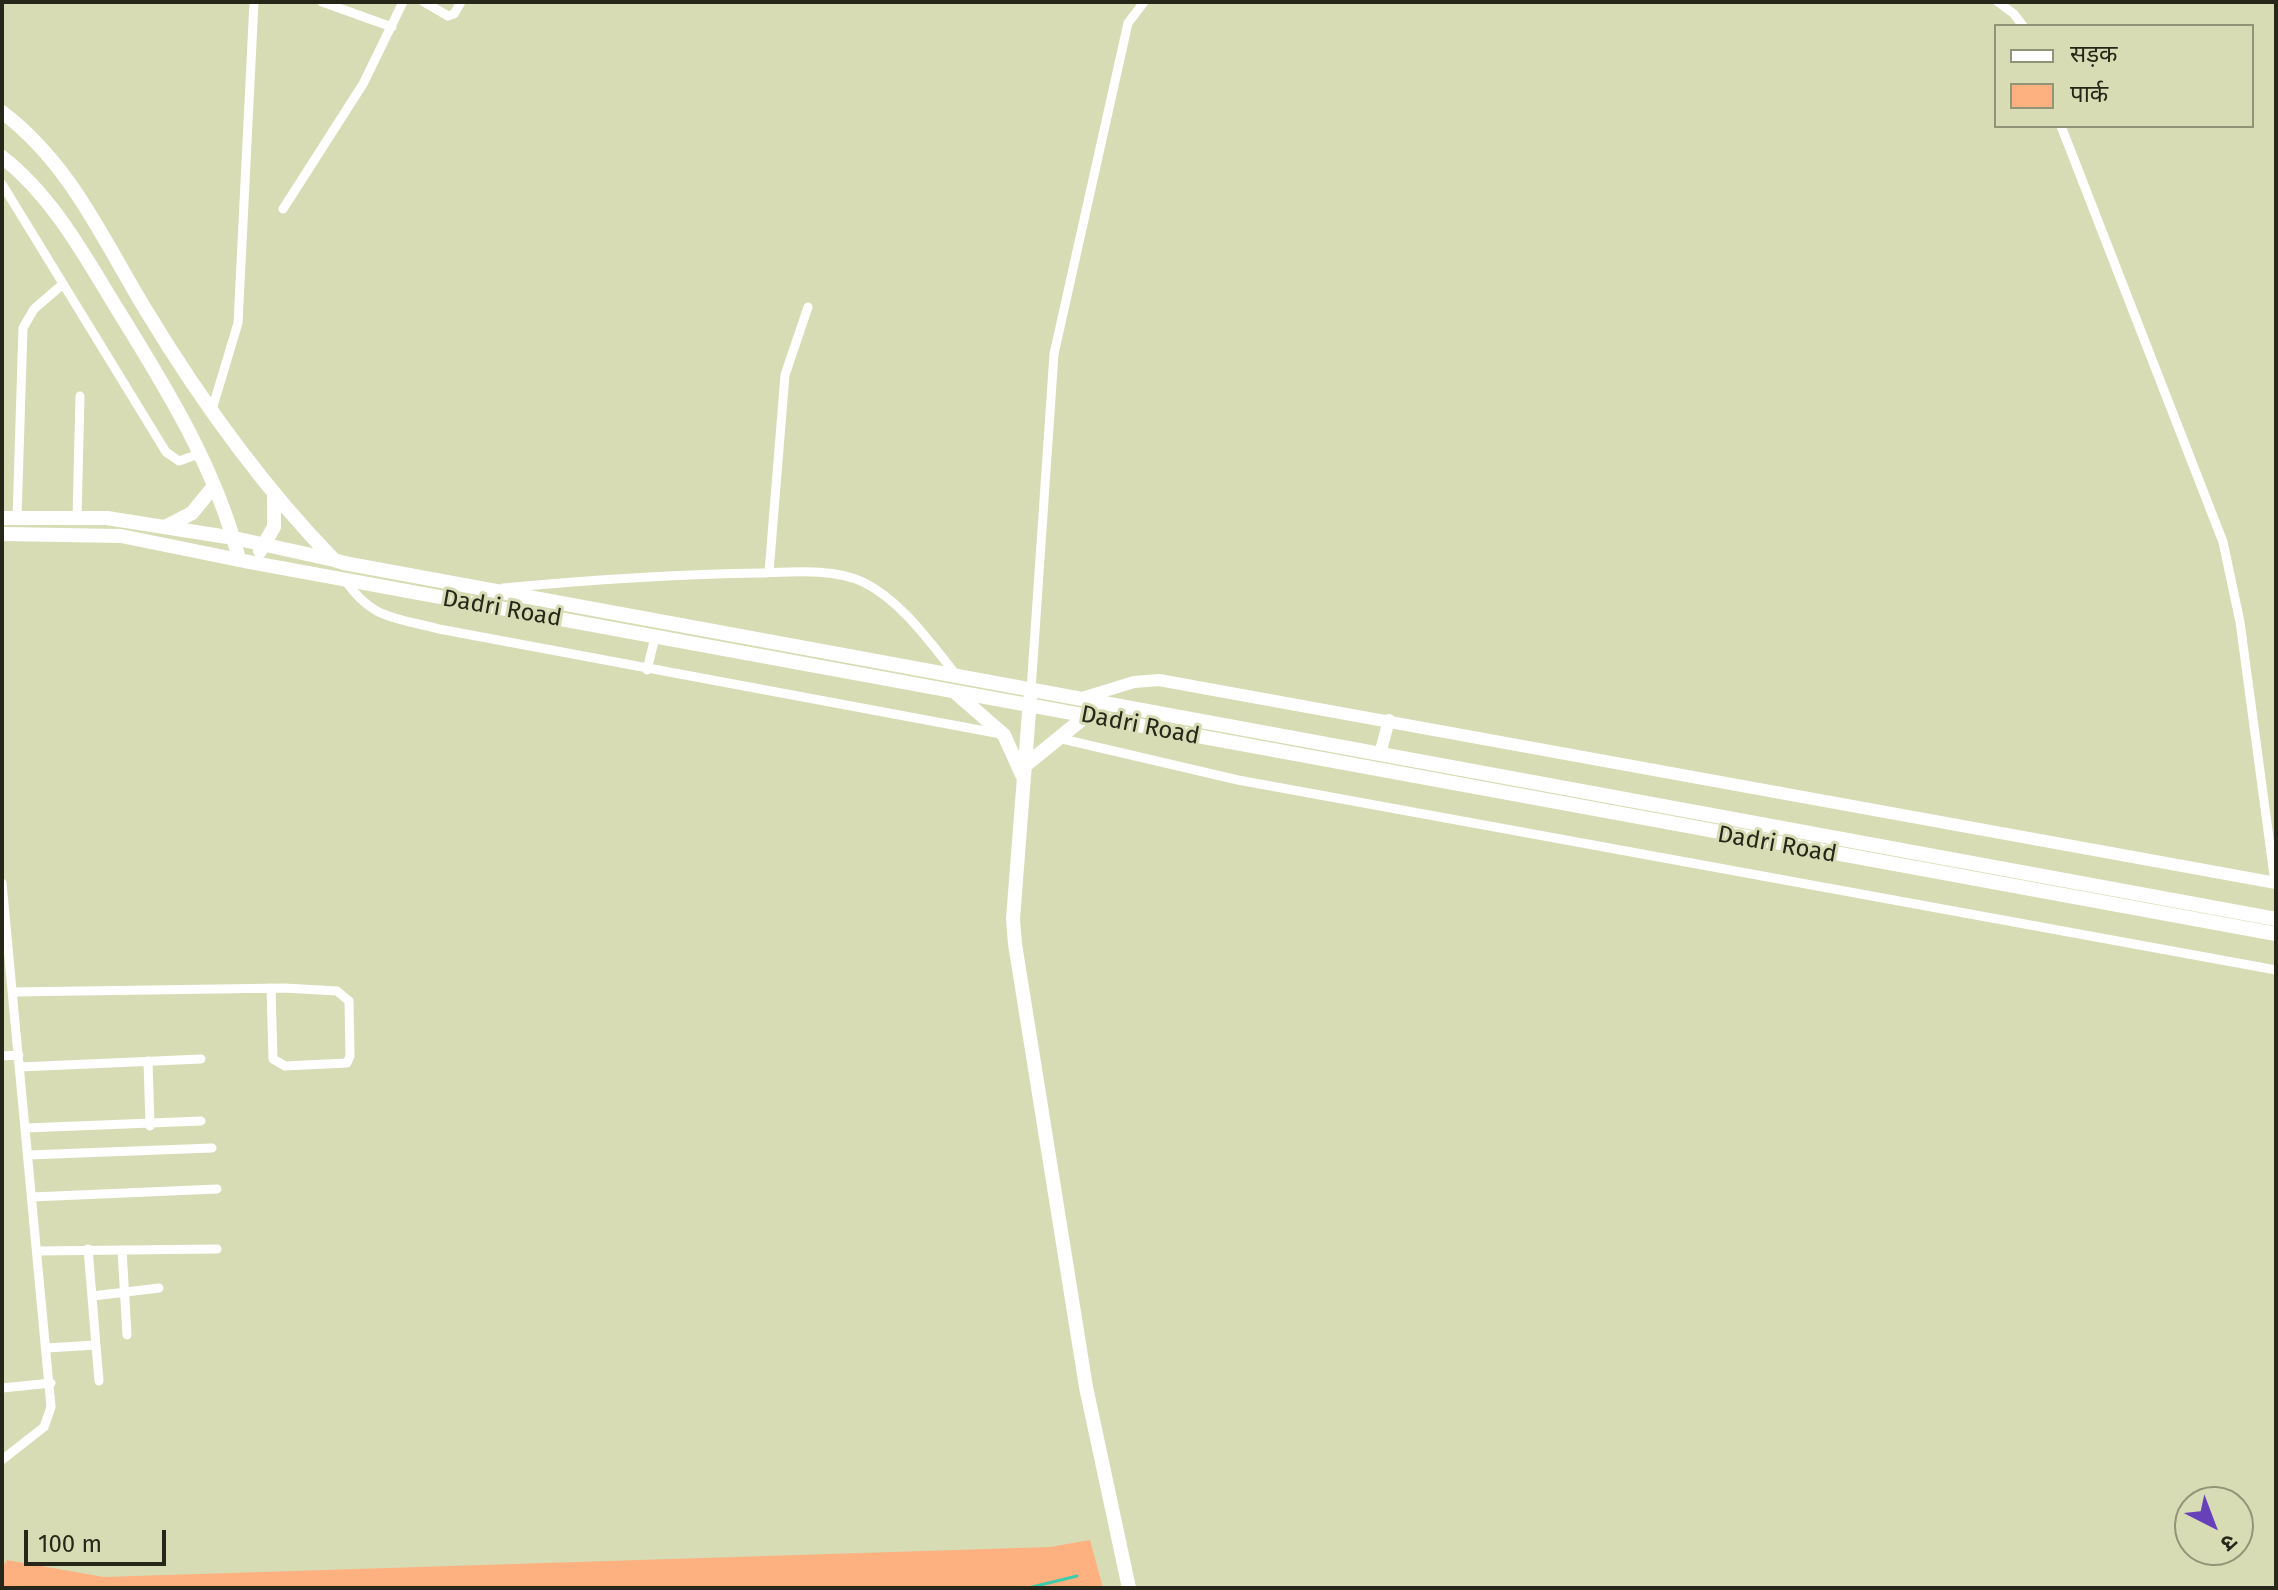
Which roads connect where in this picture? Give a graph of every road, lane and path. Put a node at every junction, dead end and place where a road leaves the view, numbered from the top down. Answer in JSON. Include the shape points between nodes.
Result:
{"nodes":[{"id":1,"x":254,"y":2,"type":"edge"},
{"id":2,"x":322,"y":2,"type":"edge"},
{"id":3,"x":403,"y":2,"type":"edge"},
{"id":4,"x":424,"y":2,"type":"edge"},
{"id":5,"x":461,"y":2,"type":"edge"},
{"id":6,"x":1144,"y":2,"type":"edge"},
{"id":7,"x":1998,"y":2,"type":"edge"},
{"id":8,"x":2022,"y":24,"type":"edge"},
{"id":9,"x":392,"y":27,"type":"junction"},
{"id":10,"x":2,"y":112,"type":"edge"},
{"id":11,"x":2062,"y":128,"type":"edge"},
{"id":12,"x":2,"y":157,"type":"edge"},
{"id":13,"x":2,"y":184,"type":"edge"},
{"id":14,"x":283,"y":209,"type":"dead end"},
{"id":15,"x":63,"y":284,"type":"junction"},
{"id":16,"x":808,"y":307,"type":"dead end"},
{"id":17,"x":80,"y":396,"type":"dead end"},
{"id":18,"x":211,"y":413,"type":"junction"},
{"id":19,"x":199,"y":454,"type":"junction"},
{"id":20,"x":214,"y":486,"type":"junction"},
{"id":21,"x":274,"y":497,"type":"junction"},
{"id":22,"x":9,"y":518,"type":"edge"},
{"id":23,"x":77,"y":518,"type":"junction"},
{"id":24,"x":166,"y":526,"type":"junction"},
{"id":25,"x":2,"y":534,"type":"edge"},
{"id":26,"x":234,"y":538,"type":"junction"},
{"id":27,"x":264,"y":546,"type":"junction"},
{"id":28,"x":244,"y":560,"type":"junction"},
{"id":29,"x":339,"y":562,"type":"junction"},
{"id":30,"x":769,"y":572,"type":"junction"},
{"id":31,"x":345,"y":580,"type":"junction"},
{"id":32,"x":487,"y":590,"type":"junction"},
{"id":33,"x":653,"y":645,"type":"junction"},
{"id":34,"x":647,"y":670,"type":"junction"},
{"id":35,"x":958,"y":677,"type":"junction"},
{"id":36,"x":1031,"y":690,"type":"junction"},
{"id":37,"x":955,"y":692,"type":"junction"},
{"id":38,"x":1079,"y":699,"type":"junction"},
{"id":39,"x":1030,"y":706,"type":"junction"},
{"id":40,"x":1086,"y":716,"type":"junction"},
{"id":41,"x":1389,"y":720,"type":"junction"},
{"id":42,"x":1004,"y":735,"type":"junction"},
{"id":43,"x":1056,"y":737,"type":"junction"},
{"id":44,"x":1380,"y":754,"type":"junction"},
{"id":45,"x":1027,"y":764,"type":"junction"},
{"id":46,"x":1024,"y":780,"type":"junction"},
{"id":47,"x":2,"y":883,"type":"edge"},
{"id":48,"x":2276,"y":883,"type":"edge"},
{"id":49,"x":2276,"y":919,"type":"edge"},
{"id":50,"x":2276,"y":934,"type":"edge"},
{"id":51,"x":5,"y":936,"type":"edge"},
{"id":52,"x":2276,"y":970,"type":"edge"},
{"id":53,"x":271,"y":988,"type":"junction"},
{"id":54,"x":13,"y":992,"type":"junction"},
{"id":55,"x":19,"y":1055,"type":"junction"},
{"id":56,"x":2,"y":1056,"type":"edge"},
{"id":57,"x":201,"y":1059,"type":"dead end"},
{"id":58,"x":148,"y":1061,"type":"junction"},
{"id":59,"x":20,"y":1067,"type":"junction"},
{"id":60,"x":201,"y":1121,"type":"dead end"},
{"id":61,"x":150,"y":1126,"type":"junction"},
{"id":62,"x":26,"y":1128,"type":"junction"},
{"id":63,"x":212,"y":1148,"type":"dead end"},
{"id":64,"x":28,"y":1155,"type":"junction"},
{"id":65,"x":217,"y":1189,"type":"dead end"},
{"id":66,"x":32,"y":1197,"type":"junction"},
{"id":67,"x":88,"y":1249,"type":"junction"},
{"id":68,"x":217,"y":1249,"type":"dead end"},
{"id":69,"x":122,"y":1250,"type":"junction"},
{"id":70,"x":38,"y":1251,"type":"junction"},
{"id":71,"x":159,"y":1288,"type":"dead end"},
{"id":72,"x":123,"y":1293,"type":"junction"},
{"id":73,"x":93,"y":1296,"type":"junction"},
{"id":74,"x":127,"y":1335,"type":"dead end"},
{"id":75,"x":95,"y":1345,"type":"junction"},
{"id":76,"x":47,"y":1348,"type":"junction"},
{"id":77,"x":99,"y":1381,"type":"dead end"},
{"id":78,"x":51,"y":1383,"type":"junction"},
{"id":79,"x":2,"y":1388,"type":"edge"},
{"id":80,"x":2,"y":1460,"type":"edge"},
{"id":81,"x":1129,"y":1588,"type":"edge"}],
"edges":[{"from":1,"to":18,"type":"street","via":[[238,323]]},
{"from":2,"to":9,"type":"street"},
{"from":3,"to":9,"type":"street"},
{"from":4,"to":5,"type":"street","via":[[448,16]]},
{"from":6,"to":36,"type":"street","via":[[1128,23],[1054,354]]},
{"from":7,"to":8,"type":"street"},
{"from":9,"to":14,"type":"street","via":[[363,84]]},
{"from":10,"to":18,"type":"main road","via":[[24,128],[77,189]]},
{"from":11,"to":48,"type":"street","via":[[2223,542],[2240,622]]},
{"from":12,"to":19,"type":"main road","via":[[41,193],[71,235],[168,391]]},
{"from":13,"to":15,"type":"street"},
{"from":15,"to":19,"type":"street","via":[[166,452],[179,461]]},
{"from":15,"to":22,"type":"street","via":[[34,309],[23,328]]},
{"from":16,"to":30,"type":"street","via":[[785,375]]},
{"from":17,"to":23,"type":"street"},
{"from":18,"to":21,"type":"main road"},
{"from":19,"to":20,"type":"main road"},
{"from":20,"to":24,"type":"main road","via":[[192,513]]},
{"from":20,"to":26,"type":"main road"},
{"from":21,"to":27,"type":"main road","via":[[274,527]]},
{"from":21,"to":29,"type":"main road"},
{"from":22,"to":23,"type":"main road","name":"Dadri Road"},
{"from":23,"to":24,"type":"main road","name":"Dadri Road"},
{"from":24,"to":26,"type":"main road","name":"Dadri Road"},
{"from":25,"to":28,"type":"main road","name":"Dadri Road","via":[[121,536]]},
{"from":26,"to":27,"type":"main road","name":"Dadri Road"},
{"from":26,"to":28,"type":"main road"},
{"from":27,"to":28,"type":"main road"},
{"from":27,"to":29,"type":"main road","name":"Dadri Road"},
{"from":28,"to":31,"type":"main road","name":"Dadri Road"},
{"from":29,"to":32,"type":"main road","name":"Dadri Road"},
{"from":30,"to":32,"type":"street","via":[[630,576]]},
{"from":30,"to":35,"type":"street","via":[[853,578],[879,591]]},
{"from":31,"to":33,"type":"main road","name":"Dadri Road"},
{"from":31,"to":34,"type":"street","via":[[377,613]]},
{"from":32,"to":35,"type":"main road","name":"Dadri Road"},
{"from":33,"to":34,"type":"street"},
{"from":33,"to":37,"type":"main road","name":"Dadri Road"},
{"from":34,"to":42,"type":"street"},
{"from":35,"to":36,"type":"main road","name":"Dadri Road"},
{"from":36,"to":38,"type":"main road","name":"Dadri Road"},
{"from":36,"to":39,"type":"main road"},
{"from":37,"to":39,"type":"main road","name":"Dadri Road"},
{"from":37,"to":42,"type":"main road"},
{"from":38,"to":41,"type":"street","via":[[1159,680]]},
{"from":38,"to":44,"type":"main road","name":"Dadri Road"},
{"from":39,"to":40,"type":"main road","name":"Dadri Road"},
{"from":39,"to":45,"type":"main road"},
{"from":40,"to":43,"type":"main road"},
{"from":40,"to":50,"type":"main road","name":"Dadri Road"},
{"from":41,"to":44,"type":"street"},
{"from":41,"to":48,"type":"street"},
{"from":42,"to":46,"type":"main road"},
{"from":43,"to":45,"type":"main road"},
{"from":43,"to":52,"type":"street","via":[[1253,783]]},
{"from":44,"to":49,"type":"main road","name":"Dadri Road"},
{"from":45,"to":46,"type":"main road"},
{"from":46,"to":81,"type":"main road","via":[[1015,944],[1086,1387]]},
{"from":47,"to":51,"type":"street"},
{"from":51,"to":54,"type":"street"},
{"from":53,"to":53,"type":"street","via":[[345,995],[347,1063],[285,1066],[273,1059]]},
{"from":53,"to":54,"type":"street"},
{"from":54,"to":55,"type":"street"},
{"from":55,"to":56,"type":"street"},
{"from":55,"to":59,"type":"street"},
{"from":57,"to":58,"type":"street"},
{"from":58,"to":59,"type":"street"},
{"from":58,"to":61,"type":"street"},
{"from":59,"to":62,"type":"street"},
{"from":60,"to":61,"type":"street"},
{"from":61,"to":62,"type":"street"},
{"from":62,"to":64,"type":"street"},
{"from":63,"to":64,"type":"street"},
{"from":64,"to":66,"type":"street"},
{"from":65,"to":66,"type":"street"},
{"from":66,"to":70,"type":"street"},
{"from":67,"to":69,"type":"street"},
{"from":67,"to":70,"type":"street"},
{"from":67,"to":73,"type":"street"},
{"from":68,"to":69,"type":"street"},
{"from":69,"to":72,"type":"street"},
{"from":70,"to":76,"type":"street"},
{"from":71,"to":72,"type":"street"},
{"from":72,"to":73,"type":"street"},
{"from":72,"to":74,"type":"street"},
{"from":73,"to":75,"type":"street"},
{"from":75,"to":76,"type":"street"},
{"from":75,"to":77,"type":"street"},
{"from":76,"to":78,"type":"street"},
{"from":78,"to":79,"type":"street"},
{"from":78,"to":80,"type":"street","via":[[48,1421]]}]}
